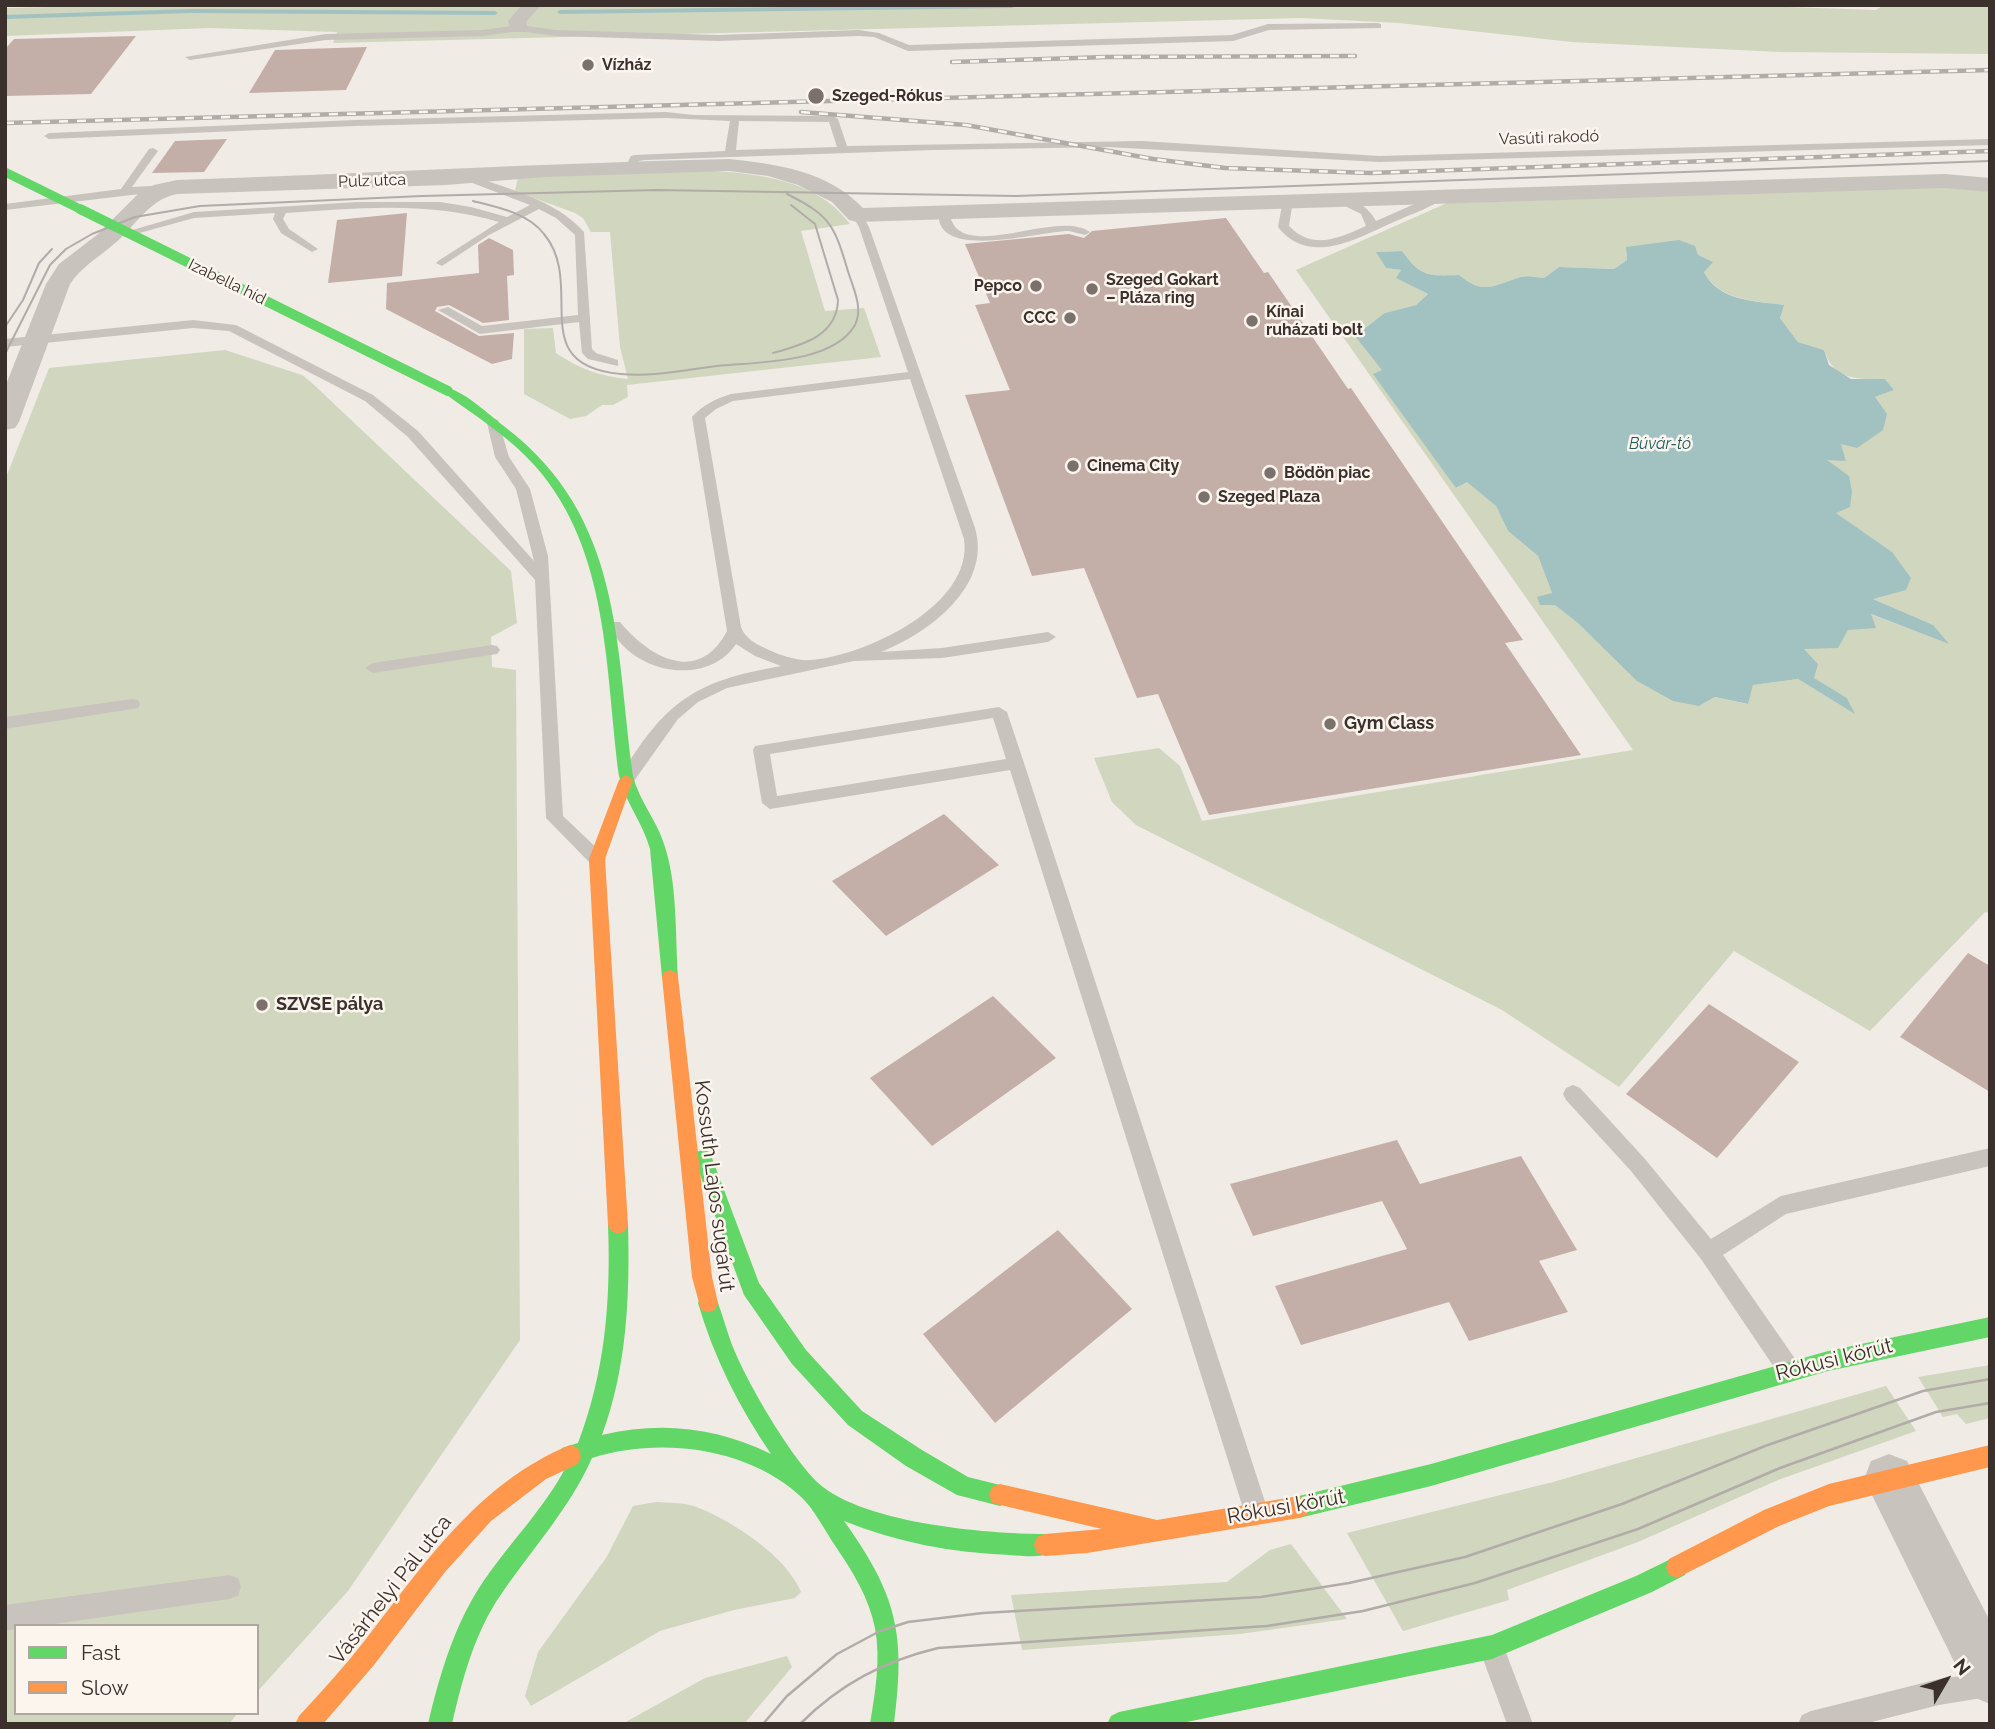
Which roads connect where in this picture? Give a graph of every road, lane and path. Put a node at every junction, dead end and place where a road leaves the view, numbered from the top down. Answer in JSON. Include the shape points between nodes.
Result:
{"nodes":[{"id":1,"x":532,"y":5,"type":"edge"},
{"id":2,"x":518,"y":24,"type":"junction"},
{"id":3,"x":1378,"y":26,"type":"dead end"},
{"id":4,"x":190,"y":57,"type":"dead end"},
{"id":5,"x":735,"y":118,"type":"junction"},
{"id":6,"x":49,"y":136,"type":"dead end"},
{"id":7,"x":1990,"y":142,"type":"edge"},
{"id":8,"x":822,"y":149,"type":"junction"},
{"id":9,"x":843,"y":149,"type":"junction"},
{"id":10,"x":153,"y":151,"type":"dead end"},
{"id":11,"x":730,"y":153,"type":"junction"},
{"id":12,"x":630,"y":167,"type":"junction"},
{"id":13,"x":5,"y":172,"type":"edge"},
{"id":14,"x":785,"y":173,"type":"junction"},
{"id":15,"x":466,"y":177,"type":"junction"},
{"id":16,"x":1990,"y":185,"type":"edge"},
{"id":17,"x":177,"y":187,"type":"junction"},
{"id":18,"x":126,"y":189,"type":"junction"},
{"id":19,"x":1439,"y":197,"type":"junction"},
{"id":20,"x":1339,"y":199,"type":"junction"},
{"id":21,"x":1288,"y":201,"type":"junction"},
{"id":22,"x":537,"y":206,"type":"junction"},
{"id":23,"x":5,"y":207,"type":"edge"},
{"id":24,"x":282,"y":210,"type":"junction"},
{"id":25,"x":943,"y":212,"type":"junction"},
{"id":26,"x":483,"y":213,"type":"junction"},
{"id":27,"x":857,"y":215,"type":"junction"},
{"id":28,"x":508,"y":221,"type":"junction"},
{"id":29,"x":463,"y":224,"type":"dead end"},
{"id":30,"x":1372,"y":227,"type":"junction"},
{"id":31,"x":1086,"y":232,"type":"dead end"},
{"id":32,"x":106,"y":239,"type":"junction"},
{"id":33,"x":312,"y":249,"type":"dead end"},
{"id":34,"x":442,"y":263,"type":"dead end"},
{"id":35,"x":443,"y":310,"type":"dead end"},
{"id":36,"x":584,"y":318,"type":"junction"},
{"id":37,"x":37,"y":341,"type":"junction"},
{"id":38,"x":5,"y":343,"type":"edge"},
{"id":39,"x":614,"y":363,"type":"dead end"},
{"id":40,"x":916,"y":375,"type":"junction"},
{"id":41,"x":448,"y":391,"type":"joint"},
{"id":42,"x":5,"y":422,"type":"edge"},
{"id":43,"x":493,"y":423,"type":"junction"},
{"id":44,"x":543,"y":580,"type":"junction"},
{"id":45,"x":609,"y":618,"type":"junction"},
{"id":46,"x":734,"y":632,"type":"junction"},
{"id":47,"x":1048,"y":637,"type":"dead end"},
{"id":48,"x":492,"y":650,"type":"dead end"},
{"id":49,"x":843,"y":659,"type":"junction"},
{"id":50,"x":811,"y":665,"type":"junction"},
{"id":51,"x":373,"y":668,"type":"dead end"},
{"id":52,"x":132,"y":704,"type":"dead end"},
{"id":53,"x":5,"y":723,"type":"edge"},
{"id":54,"x":1016,"y":763,"type":"junction"},
{"id":55,"x":626,"y":780,"type":"junction"},
{"id":56,"x":597,"y":859,"type":"junction"},
{"id":57,"x":1573,"y":1094,"type":"dead end"},
{"id":58,"x":681,"y":1097,"type":"junction"},
{"id":59,"x":1990,"y":1157,"type":"edge"},
{"id":60,"x":1709,"y":1252,"type":"junction"},
{"id":61,"x":1990,"y":1327,"type":"edge"},
{"id":62,"x":1790,"y":1371,"type":"junction"},
{"id":63,"x":587,"y":1448,"type":"junction"},
{"id":64,"x":1990,"y":1456,"type":"edge"},
{"id":65,"x":1889,"y":1479,"type":"junction"},
{"id":66,"x":810,"y":1491,"type":"junction"},
{"id":67,"x":1257,"y":1514,"type":"junction"},
{"id":68,"x":1153,"y":1529,"type":"junction"},
{"id":69,"x":229,"y":1587,"type":"dead end"},
{"id":70,"x":5,"y":1618,"type":"edge"},
{"id":71,"x":1976,"y":1621,"type":"edge"},
{"id":72,"x":1492,"y":1647,"type":"junction"},
{"id":73,"x":1990,"y":1677,"type":"edge"},
{"id":74,"x":1990,"y":1684,"type":"edge"},
{"id":75,"x":307,"y":1724,"type":"edge"},
{"id":76,"x":440,"y":1724,"type":"edge"},
{"id":77,"x":882,"y":1724,"type":"edge"},
{"id":78,"x":1119,"y":1724,"type":"edge"},
{"id":79,"x":1520,"y":1724,"type":"edge"},
{"id":80,"x":1811,"y":1724,"type":"edge"}],
"edges":[{"from":1,"to":2,"type":"street"},
{"from":2,"to":3,"type":"lane","via":[[556,33],[706,38],[859,33],[908,48],[1233,38],[1268,27]]},
{"from":2,"to":4,"type":"lane","via":[[483,33],[326,37]]},
{"from":5,"to":6,"type":"lane","via":[[666,115],[355,123]]},
{"from":5,"to":9,"type":"lane","via":[[833,119]]},
{"from":5,"to":11,"type":"lane"},
{"from":7,"to":9,"type":"lane","name":"Vasúti rakodó","via":[[1379,159],[1110,144]]},
{"from":8,"to":9,"type":"lane","name":"Vasúti rakodó"},
{"from":8,"to":11,"type":"lane","name":"Vasúti rakodó"},
{"from":8,"to":14,"type":"lane","via":[[796,157]]},
{"from":10,"to":18,"type":"lane"},
{"from":11,"to":12,"type":"lane","name":"Vasúti rakodó","via":[[640,157]]},
{"from":12,"to":14,"type":"street","name":"Pulz utca","via":[[729,165]]},
{"from":12,"to":15,"type":"street","name":"Pulz utca"},
{"from":13,"to":41,"type":"main road","name":"Izabella híd","bridge":true},
{"from":14,"to":27,"type":"street","name":"Pulz utca","via":[[831,191]]},
{"from":15,"to":17,"type":"street","name":"Pulz utca"},
{"from":15,"to":22,"type":"lane"},
{"from":16,"to":19,"type":"street","via":[[1945,181]]},
{"from":17,"to":18,"type":"lane"},
{"from":17,"to":32,"type":"street","name":"Pulz utca","via":[[151,195]]},
{"from":18,"to":23,"type":"lane"},
{"from":19,"to":20,"type":"street"},
{"from":19,"to":30,"type":"lane"},
{"from":20,"to":21,"type":"street"},
{"from":20,"to":30,"type":"lane","via":[[1366,213]]},
{"from":21,"to":25,"type":"street"},
{"from":21,"to":30,"type":"lane","via":[[1283,226],[1290,236],[1307,243],[1335,244]]},
{"from":22,"to":28,"type":"lane"},
{"from":22,"to":36,"type":"lane","via":[[568,220],[580,234]]},
{"from":24,"to":26,"type":"lane","via":[[425,205]]},
{"from":24,"to":32,"type":"lane","via":[[179,217]]},
{"from":24,"to":33,"type":"lane","via":[[278,219],[285,232]]},
{"from":25,"to":27,"type":"street"},
{"from":25,"to":31,"type":"lane","via":[[952,230],[967,237],[1069,228]]},
{"from":26,"to":28,"type":"lane"},
{"from":26,"to":29,"type":"lane"},
{"from":27,"to":40,"type":"lane"},
{"from":28,"to":34,"type":"lane"},
{"from":32,"to":37,"type":"street","name":"Pulz utca","via":[[66,270]]},
{"from":35,"to":36,"type":"lane","via":[[480,330]]},
{"from":36,"to":39,"type":"lane","via":[[586,350]]},
{"from":37,"to":38,"type":"lane"},
{"from":37,"to":42,"type":"street","name":"Pulz utca"},
{"from":37,"to":44,"type":"lane","via":[[193,324],[232,328],[255,338],[343,383],[394,416]]},
{"from":40,"to":46,"type":"lane","via":[[731,398],[698,417]]},
{"from":40,"to":49,"type":"lane","via":[[968,528],[972,558],[962,581],[927,620]]},
{"from":41,"to":43,"type":"main road","name":"Kossuth Lajos sugárút"},
{"from":43,"to":44,"type":"lane","via":[[502,457],[523,489],[533,518]]},
{"from":43,"to":45,"type":"main road","name":"Kossuth Lajos sugárút","via":[[520,443],[571,505],[593,554]]},
{"from":44,"to":56,"type":"lane","via":[[555,818]]},
{"from":45,"to":46,"type":"lane","via":[[645,656],[676,666],[716,658]]},
{"from":45,"to":55,"type":"main road","name":"Kossuth Lajos sugárút"},
{"from":46,"to":50,"type":"lane","via":[[764,654]]},
{"from":47,"to":49,"type":"lane","via":[[942,653]]},
{"from":48,"to":51,"type":"lane"},
{"from":49,"to":50,"type":"lane"},
{"from":50,"to":55,"type":"lane","via":[[744,678],[696,696],[661,728]]},
{"from":52,"to":53,"type":"lane"},
{"from":54,"to":54,"type":"lane","via":[[999,712],[761,750],[770,803]]},
{"from":54,"to":67,"type":"lane"},
{"from":55,"to":56,"type":"main road","name":"Kossuth Lajos sugárút"},
{"from":55,"to":58,"type":"main road","name":"Kossuth Lajos sugárút","via":[[658,847]]},
{"from":56,"to":63,"type":"main road","name":"Kossuth Lajos sugárút","via":[[620,1259],[610,1374]]},
{"from":57,"to":60,"type":"lane"},
{"from":58,"to":66,"type":"main road","name":"Kossuth Lajos sugárút","via":[[702,1277],[723,1352],[755,1414]]},
{"from":58,"to":68,"type":"main road","via":[[751,1287],[799,1357],[855,1418],[965,1487]]},
{"from":59,"to":60,"type":"lane","via":[[1781,1206]]},
{"from":60,"to":62,"type":"lane"},
{"from":61,"to":62,"type":"main road","name":"Rókusi körút","via":[[1914,1339]]},
{"from":62,"to":67,"type":"main road","name":"Rókusi körút","via":[[1503,1456],[1349,1497]]},
{"from":63,"to":66,"type":"main road","name":"Rókusi körút","via":[[650,1435],[716,1442],[748,1452]]},
{"from":63,"to":75,"type":"main road","name":"Vásárhelyi Pál utca","via":[[542,1467],[494,1500],[433,1566],[363,1661]]},
{"from":63,"to":76,"type":"main road","name":"Kossuth Lajos sugárút","via":[[555,1506],[478,1612],[460,1650]]},
{"from":64,"to":65,"type":"main road"},
{"from":65,"to":71,"type":"street"},
{"from":65,"to":72,"type":"main road","via":[[1829,1495],[1772,1518],[1644,1584]]},
{"from":66,"to":68,"type":"main road","name":"Rókusi körút","via":[[853,1515],[920,1534],[1058,1545]]},
{"from":66,"to":77,"type":"main road","name":"Kossuth Lajos sugárút","via":[[864,1567],[886,1629]]},
{"from":67,"to":68,"type":"main road","name":"Rókusi körút"},
{"from":69,"to":70,"type":"lane"},
{"from":71,"to":73,"type":"street"},
{"from":72,"to":78,"type":"main road"},
{"from":72,"to":79,"type":"lane"},
{"from":74,"to":80,"type":"lane","via":[[1938,1692]]}]}
